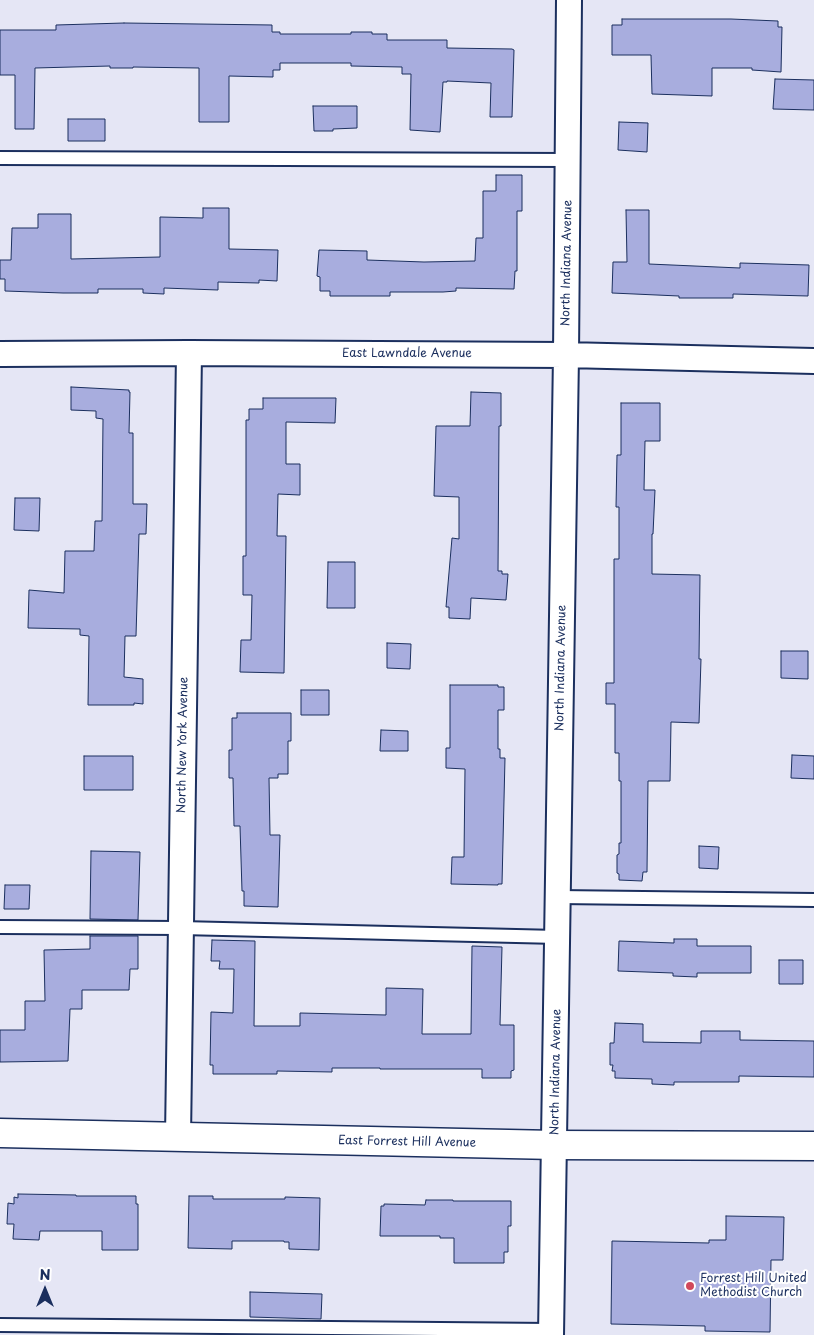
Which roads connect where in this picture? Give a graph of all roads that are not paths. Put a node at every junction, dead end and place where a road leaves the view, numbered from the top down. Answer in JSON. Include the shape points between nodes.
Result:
{"nodes":[{"id":1,"x":569,"y":0,"type":"edge"},
{"id":2,"x":0,"y":158,"type":"edge"},
{"id":3,"x":568,"y":160,"type":"junction"},
{"id":4,"x":189,"y":353,"type":"junction"},
{"id":5,"x":0,"y":354,"type":"edge"},
{"id":6,"x":566,"y":355,"type":"junction"},
{"id":7,"x":814,"y":361,"type":"edge"},
{"id":8,"x":558,"y":898,"type":"junction"},
{"id":9,"x":814,"y":900,"type":"edge"},
{"id":10,"x":0,"y":927,"type":"edge"},
{"id":11,"x":181,"y":928,"type":"junction"},
{"id":12,"x":558,"y":937,"type":"junction"},
{"id":13,"x":0,"y":1133,"type":"edge"},
{"id":14,"x":178,"y":1137,"type":"junction"},
{"id":15,"x":555,"y":1145,"type":"junction"},
{"id":16,"x":814,"y":1146,"type":"edge"},
{"id":17,"x":0,"y":1325,"type":"edge"},
{"id":18,"x":551,"y":1333,"type":"edge"}],
"edges":[{"from":1,"to":3,"type":"street","name":"North Indiana Avenue"},
{"from":2,"to":3,"type":"lane"},
{"from":3,"to":6,"type":"street","name":"North Indiana Avenue"},
{"from":4,"to":5,"type":"street","name":"East Lawndale Avenue"},
{"from":4,"to":6,"type":"street","name":"East Lawndale Avenue"},
{"from":4,"to":11,"type":"street","name":"North New York Avenue"},
{"from":6,"to":7,"type":"street","name":"East Lawndale Avenue"},
{"from":6,"to":8,"type":"street","name":"North Indiana Avenue"},
{"from":8,"to":9,"type":"lane"},
{"from":8,"to":12,"type":"street","name":"North Indiana Avenue"},
{"from":10,"to":11,"type":"lane"},
{"from":11,"to":12,"type":"lane"},
{"from":11,"to":14,"type":"street","name":"North New York Avenue"},
{"from":12,"to":15,"type":"street","name":"North Indiana Avenue"},
{"from":13,"to":14,"type":"main road","name":"East Forrest Hill Avenue"},
{"from":14,"to":15,"type":"main road","name":"East Forrest Hill Avenue"},
{"from":15,"to":16,"type":"main road","name":"East Forrest Hill Avenue"},
{"from":15,"to":18,"type":"street","name":"North Indiana Avenue"},
{"from":17,"to":18,"type":"lane"}]}
